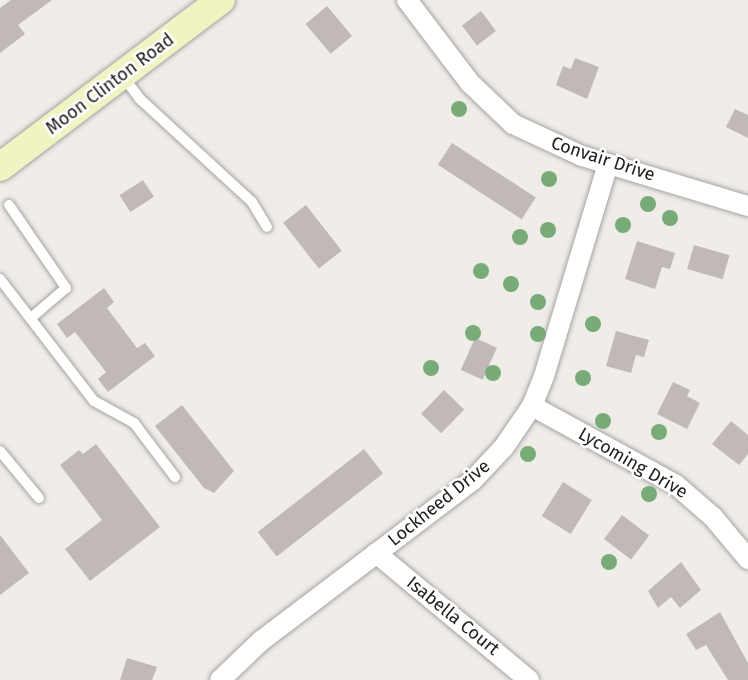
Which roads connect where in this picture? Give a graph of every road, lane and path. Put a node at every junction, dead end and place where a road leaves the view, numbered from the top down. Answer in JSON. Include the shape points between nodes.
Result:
{"nodes":[{"id":1,"x":221,"y":0,"type":"edge"},
{"id":2,"x":407,"y":0,"type":"edge"},
{"id":3,"x":122,"y":75,"type":"junction"},
{"id":4,"x":608,"y":164,"type":"junction"},
{"id":5,"x":0,"y":167,"type":"edge"},
{"id":6,"x":9,"y":205,"type":"dead end"},
{"id":7,"x":748,"y":206,"type":"edge"},
{"id":8,"x":267,"y":227,"type":"dead end"},
{"id":9,"x":0,"y":279,"type":"edge"},
{"id":10,"x":32,"y":317,"type":"junction"},
{"id":11,"x":532,"y":406,"type":"junction"},
{"id":12,"x":0,"y":451,"type":"edge"},
{"id":13,"x":175,"y":477,"type":"dead end"},
{"id":14,"x":39,"y":498,"type":"dead end"},
{"id":15,"x":376,"y":553,"type":"junction"},
{"id":16,"x":748,"y":559,"type":"edge"},
{"id":17,"x":220,"y":680,"type":"edge"},
{"id":18,"x":529,"y":680,"type":"edge"}],
"edges":[{"from":1,"to":3,"type":"street","name":"Moon Clinton Road"},
{"from":2,"to":4,"type":"street","name":"Convair Drive","via":[[496,111],[556,146]]},
{"from":3,"to":5,"type":"street","name":"Moon Clinton Road"},
{"from":3,"to":8,"type":"lane","via":[[140,99],[252,202]]},
{"from":4,"to":7,"type":"street","name":"Convair Drive"},
{"from":4,"to":11,"type":"street","name":"Lockheed Drive","via":[[558,334]]},
{"from":6,"to":10,"type":"lane","via":[[66,288]]},
{"from":9,"to":10,"type":"lane"},
{"from":10,"to":13,"type":"lane","via":[[94,401],[134,423]]},
{"from":11,"to":15,"type":"street","name":"Lockheed Drive","via":[[481,472]]},
{"from":11,"to":16,"type":"street","name":"Lycoming Drive","via":[[676,485],[713,517]]},
{"from":12,"to":14,"type":"lane"},
{"from":15,"to":17,"type":"street","name":"Lockheed Drive","via":[[248,652]]},
{"from":15,"to":18,"type":"street","name":"Isabella Court"}]}
